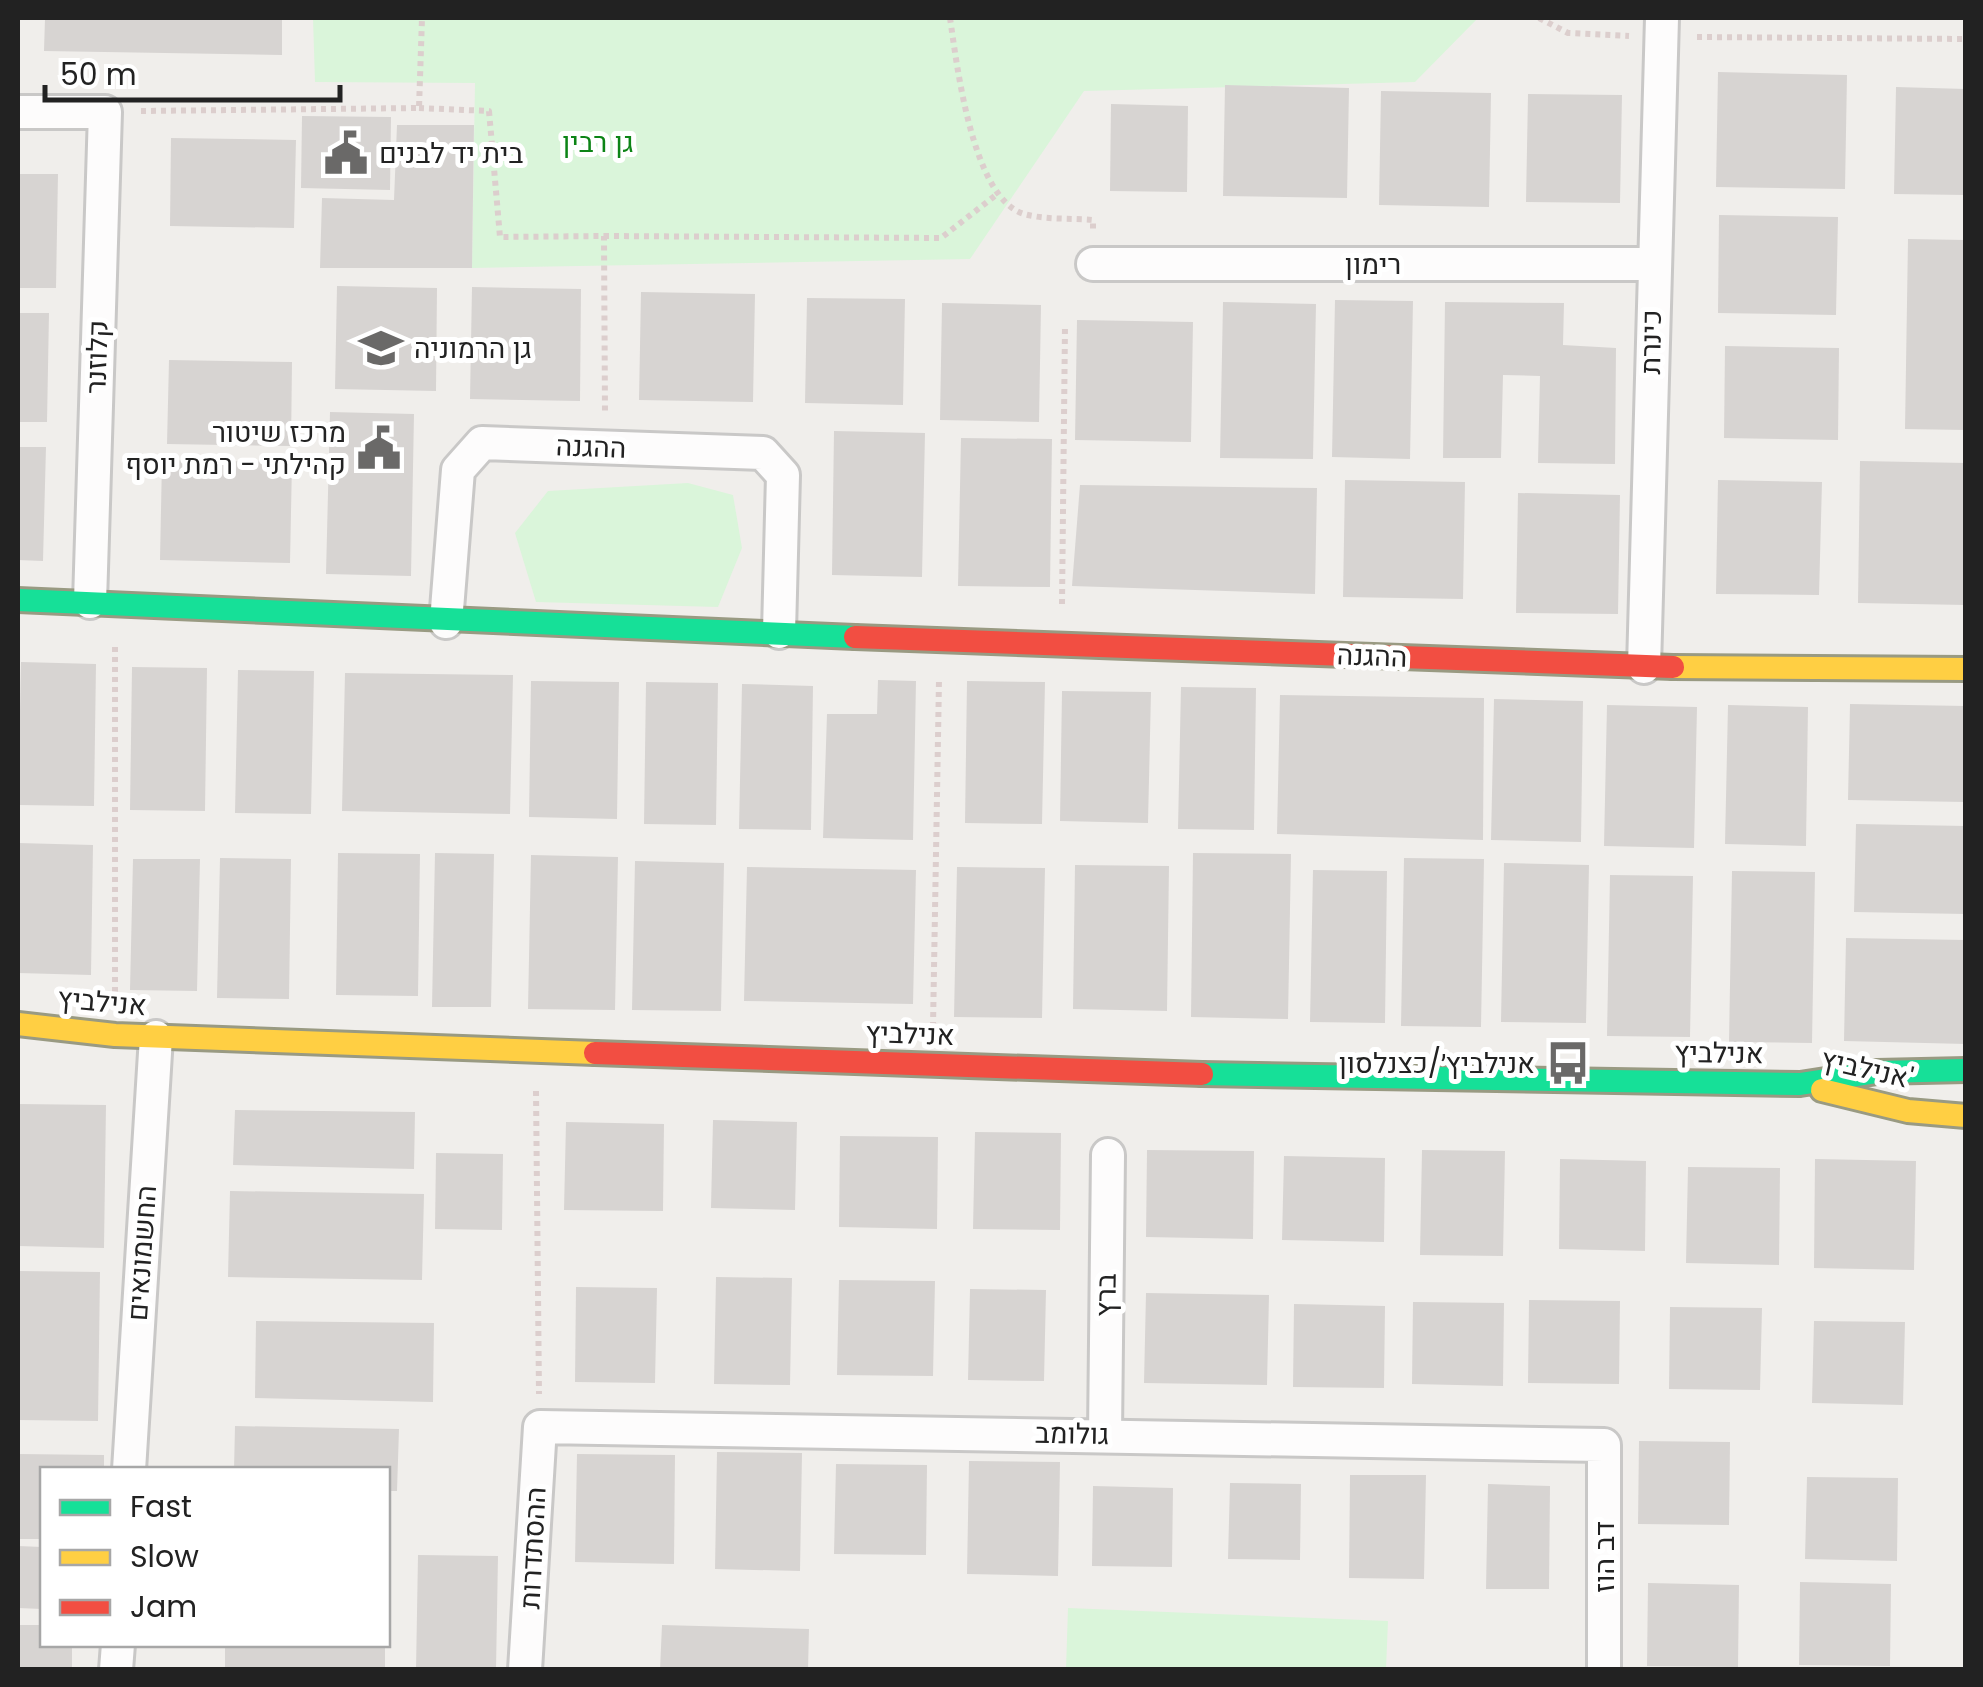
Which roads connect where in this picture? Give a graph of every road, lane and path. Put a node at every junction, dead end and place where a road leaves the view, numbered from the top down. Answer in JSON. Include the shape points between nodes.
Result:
{"nodes":[{"id":1,"x":422,"y":18,"type":"edge"},
{"id":2,"x":950,"y":18,"type":"edge"},
{"id":3,"x":1539,"y":18,"type":"edge"},
{"id":4,"x":1663,"y":27,"type":"edge"},
{"id":5,"x":1966,"y":39,"type":"edge"},
{"id":6,"x":419,"y":108,"type":"junction"},
{"id":7,"x":18,"y":112,"type":"edge"},
{"id":8,"x":104,"y":112,"type":"junction"},
{"id":9,"x":996,"y":195,"type":"junction"},
{"id":10,"x":604,"y":236,"type":"junction"},
{"id":11,"x":1094,"y":264,"type":"joint"},
{"id":12,"x":1653,"y":264,"type":"junction"},
{"id":13,"x":1064,"y":326,"type":"dead end"},
{"id":14,"x":605,"y":448,"type":"junction"},
{"id":15,"x":18,"y":600,"type":"edge"},
{"id":16,"x":102,"y":603,"type":"junction"},
{"id":17,"x":446,"y":622,"type":"junction"},
{"id":18,"x":779,"y":632,"type":"junction"},
{"id":19,"x":940,"y":639,"type":"junction"},
{"id":20,"x":1061,"y":643,"type":"junction"},
{"id":21,"x":1644,"y":668,"type":"junction"},
{"id":22,"x":1966,"y":669,"type":"edge"},
{"id":23,"x":18,"y":1024,"type":"edge"},
{"id":24,"x":933,"y":1025,"type":"dead end"},
{"id":25,"x":115,"y":1036,"type":"junction"},
{"id":26,"x":156,"y":1037,"type":"junction"},
{"id":27,"x":535,"y":1050,"type":"junction"},
{"id":28,"x":1966,"y":1070,"type":"edge"},
{"id":29,"x":1800,"y":1084,"type":"junction"},
{"id":30,"x":1966,"y":1116,"type":"edge"},
{"id":31,"x":1108,"y":1155,"type":"dead end"},
{"id":32,"x":540,"y":1427,"type":"junction"},
{"id":33,"x":1104,"y":1435,"type":"junction"},
{"id":34,"x":1604,"y":1445,"type":"joint"},
{"id":35,"x":128,"y":1467,"type":"edge"},
{"id":36,"x":526,"y":1670,"type":"edge"},
{"id":37,"x":1604,"y":1670,"type":"edge"}],
"edges":[{"from":1,"to":6,"type":"path"},
{"from":2,"to":9,"type":"path","via":[[963,104]]},
{"from":3,"to":4,"type":"path","via":[[1568,33]]},
{"from":4,"to":5,"type":"path"},
{"from":4,"to":12,"type":"street","name":"כינרת"},
{"from":6,"to":8,"type":"path"},
{"from":6,"to":10,"type":"path","via":[[489,111],[500,237]]},
{"from":7,"to":8,"type":"street"},
{"from":8,"to":16,"type":"street","name":"קלוזנר"},
{"from":9,"to":10,"type":"path","via":[[941,238]]},
{"from":9,"to":11,"type":"path","via":[[1022,214],[1094,220]]},
{"from":10,"to":14,"type":"path"},
{"from":11,"to":12,"type":"street","name":"רימון"},
{"from":12,"to":21,"type":"street","name":"כינרת"},
{"from":13,"to":20,"type":"path"},
{"from":14,"to":17,"type":"street","name":"ההגנה","via":[[482,443],[458,470]]},
{"from":14,"to":18,"type":"street","name":"ההגנה","via":[[763,453],[783,475]]},
{"from":15,"to":16,"type":"street","name":"ההגנה"},
{"from":16,"to":17,"type":"street","name":"ההגנה"},
{"from":16,"to":25,"type":"path"},
{"from":17,"to":18,"type":"street","name":"ההגנה"},
{"from":18,"to":19,"type":"street","name":"ההגנה"},
{"from":19,"to":20,"type":"street","name":"ההגנה"},
{"from":19,"to":24,"type":"path"},
{"from":20,"to":21,"type":"street","name":"ההגנה"},
{"from":21,"to":22,"type":"street","name":"ההגנה"},
{"from":23,"to":25,"type":"street","name":"אנילביץ"},
{"from":25,"to":26,"type":"street","name":"אנילביץ"},
{"from":26,"to":27,"type":"street","name":"אנילביץ"},
{"from":26,"to":35,"type":"street","name":"החשמונאים"},
{"from":27,"to":29,"type":"street","name":"אנילביץ","via":[[1109,1073]]},
{"from":27,"to":32,"type":"path"},
{"from":28,"to":29,"type":"street","name":"אנילביץ'","via":[[1877,1072]]},
{"from":29,"to":30,"type":"street","name":"אנילביץ'","via":[[1908,1110]]},
{"from":31,"to":33,"type":"street","name":"ברץ"},
{"from":32,"to":33,"type":"street","name":"גולומב"},
{"from":32,"to":36,"type":"street","name":"ההסתדרות"},
{"from":33,"to":34,"type":"street","name":"גולומב"},
{"from":34,"to":37,"type":"street","name":"דב הוז"}]}
